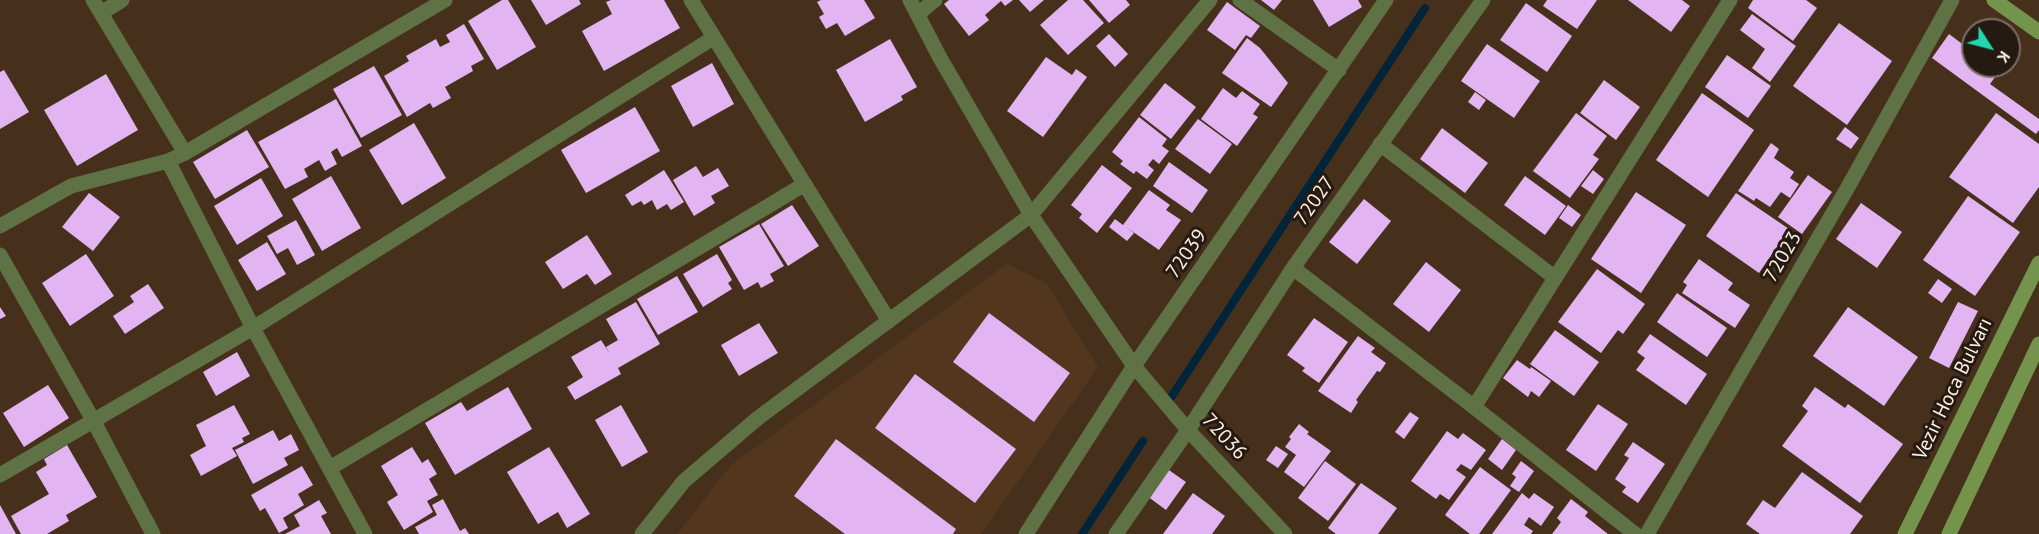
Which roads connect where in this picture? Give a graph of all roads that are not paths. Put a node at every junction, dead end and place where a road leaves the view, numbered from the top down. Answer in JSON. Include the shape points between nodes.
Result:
{"nodes":[{"id":1,"x":122,"y":0,"type":"edge"},
{"id":2,"x":445,"y":0,"type":"edge"},
{"id":3,"x":691,"y":0,"type":"edge"},
{"id":4,"x":910,"y":0,"type":"edge"},
{"id":5,"x":935,"y":0,"type":"edge"},
{"id":6,"x":1210,"y":0,"type":"edge"},
{"id":7,"x":1240,"y":0,"type":"edge"},
{"id":8,"x":1386,"y":0,"type":"edge"},
{"id":9,"x":1483,"y":0,"type":"edge"},
{"id":10,"x":1730,"y":0,"type":"edge"},
{"id":11,"x":1952,"y":0,"type":"edge"},
{"id":12,"x":1994,"y":0,"type":"edge"},
{"id":13,"x":97,"y":7,"type":"edge"},
{"id":14,"x":918,"y":14,"type":"junction"},
{"id":15,"x":2039,"y":32,"type":"edge"},
{"id":16,"x":713,"y":38,"type":"junction"},
{"id":17,"x":1339,"y":70,"type":"junction"},
{"id":18,"x":1380,"y":144,"type":"junction"},
{"id":19,"x":185,"y":153,"type":"junction"},
{"id":20,"x":168,"y":161,"type":"junction"},
{"id":21,"x":806,"y":184,"type":"junction"},
{"id":22,"x":1031,"y":215,"type":"junction"},
{"id":23,"x":0,"y":226,"type":"edge"},
{"id":24,"x":2,"y":261,"type":"edge"},
{"id":25,"x":2039,"y":262,"type":"edge"},
{"id":26,"x":1293,"y":268,"type":"junction"},
{"id":27,"x":1554,"y":277,"type":"junction"},
{"id":28,"x":889,"y":321,"type":"junction"},
{"id":29,"x":252,"y":328,"type":"junction"},
{"id":30,"x":2039,"y":344,"type":"edge"},
{"id":31,"x":1134,"y":366,"type":"junction"},
{"id":32,"x":1474,"y":406,"type":"junction"},
{"id":33,"x":93,"y":420,"type":"junction"},
{"id":34,"x":1188,"y":430,"type":"junction"},
{"id":35,"x":330,"y":468,"type":"junction"},
{"id":36,"x":0,"y":475,"type":"edge"},
{"id":37,"x":153,"y":534,"type":"edge"},
{"id":38,"x":365,"y":534,"type":"edge"},
{"id":39,"x":642,"y":534,"type":"edge"},
{"id":40,"x":1026,"y":534,"type":"edge"},
{"id":41,"x":1116,"y":534,"type":"edge"},
{"id":42,"x":1285,"y":534,"type":"edge"},
{"id":43,"x":1635,"y":534,"type":"edge"},
{"id":44,"x":1647,"y":534,"type":"edge"},
{"id":45,"x":1905,"y":534,"type":"edge"},
{"id":46,"x":1949,"y":534,"type":"edge"}],
"edges":[{"from":1,"to":13,"type":"street"},
{"from":2,"to":19,"type":"street"},
{"from":3,"to":16,"type":"street"},
{"from":4,"to":14,"type":"street","name":"72036"},
{"from":5,"to":14,"type":"street"},
{"from":6,"to":22,"type":"street"},
{"from":7,"to":17,"type":"street"},
{"from":8,"to":17,"type":"street","name":"72039"},
{"from":9,"to":18,"type":"street","name":"72027"},
{"from":10,"to":27,"type":"street"},
{"from":11,"to":44,"type":"street","name":"72023"},
{"from":12,"to":15,"type":"main road"},
{"from":13,"to":19,"type":"street"},
{"from":14,"to":22,"type":"street","name":"72036"},
{"from":16,"to":21,"type":"street"},
{"from":16,"to":29,"type":"street"},
{"from":17,"to":31,"type":"street","name":"72039"},
{"from":18,"to":26,"type":"street","name":"72027"},
{"from":18,"to":27,"type":"street"},
{"from":19,"to":20,"type":"street"},
{"from":20,"to":23,"type":"street","via":[[71,186]]},
{"from":20,"to":29,"type":"street"},
{"from":21,"to":28,"type":"street"},
{"from":21,"to":35,"type":"street"},
{"from":22,"to":28,"type":"street"},
{"from":22,"to":31,"type":"street","name":"72036"},
{"from":24,"to":33,"type":"street"},
{"from":25,"to":45,"type":"main road","name":"Vezir Hoca Bulvarı"},
{"from":26,"to":32,"type":"street"},
{"from":26,"to":34,"type":"street","name":"72027"},
{"from":27,"to":32,"type":"street"},
{"from":28,"to":39,"type":"street","via":[[758,418],[692,474]]},
{"from":29,"to":33,"type":"street"},
{"from":29,"to":35,"type":"street"},
{"from":30,"to":46,"type":"main road"},
{"from":31,"to":34,"type":"street","name":"72036"},
{"from":31,"to":40,"type":"street","name":"72039"},
{"from":32,"to":43,"type":"street"},
{"from":33,"to":36,"type":"street"},
{"from":33,"to":37,"type":"street"},
{"from":34,"to":41,"type":"street","name":"72027"},
{"from":34,"to":42,"type":"street","name":"72036"},
{"from":35,"to":38,"type":"street"}]}
